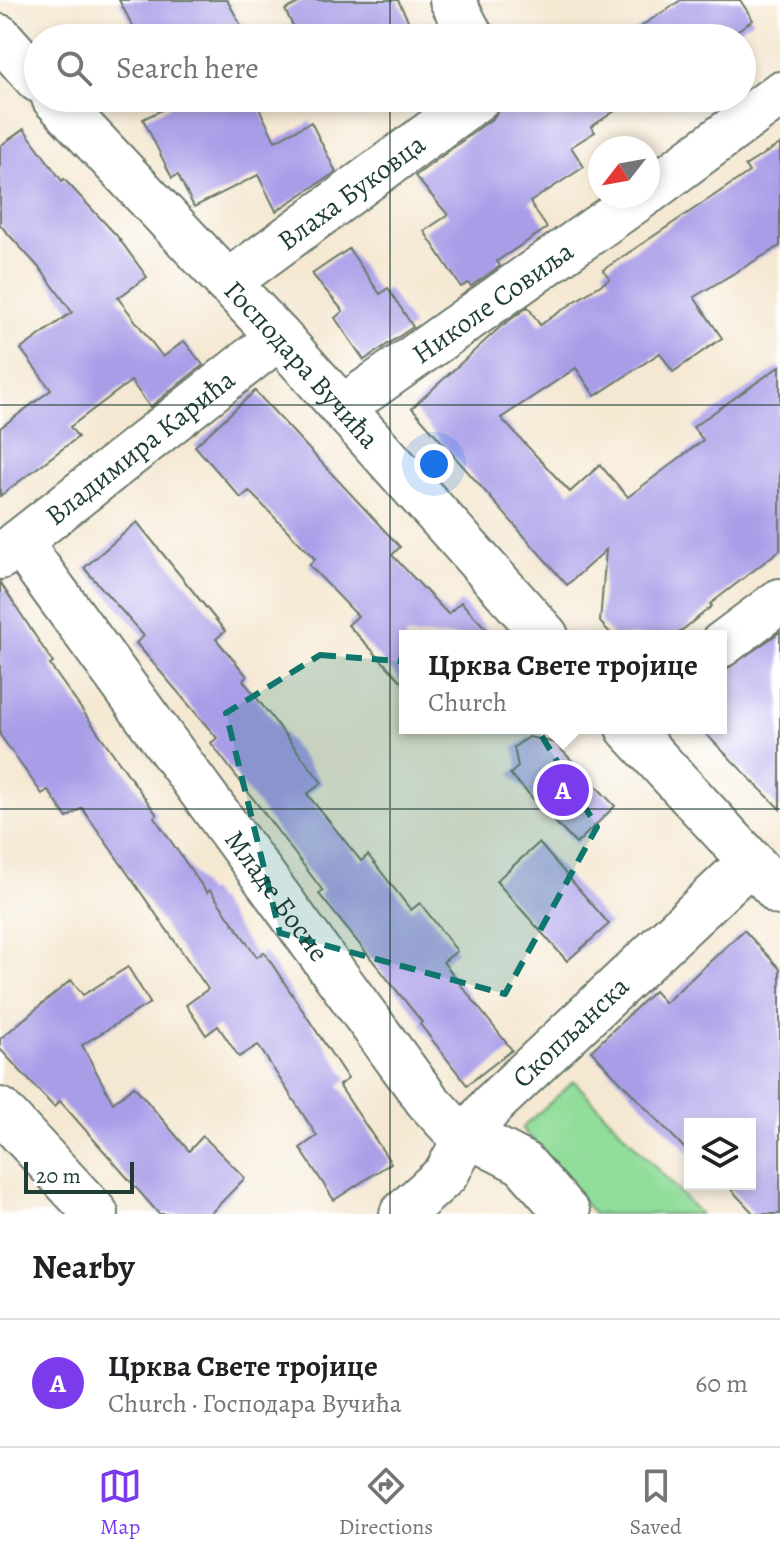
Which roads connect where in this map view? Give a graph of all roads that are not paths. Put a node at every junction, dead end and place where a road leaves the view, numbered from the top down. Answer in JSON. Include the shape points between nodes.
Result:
{"nodes":[{"id":1,"x":452,"y":0,"type":"edge"},
{"id":2,"x":465,"y":24,"type":"edge"},
{"id":3,"x":0,"y":37,"type":"edge"},
{"id":4,"x":24,"y":64,"type":"edge"},
{"id":5,"x":780,"y":94,"type":"edge"},
{"id":6,"x":67,"y":112,"type":"edge"},
{"id":7,"x":460,"y":112,"type":"edge"},
{"id":8,"x":756,"y":112,"type":"edge"},
{"id":9,"x":756,"y":112,"type":"edge"},
{"id":10,"x":660,"y":183,"type":"edge"},
{"id":11,"x":625,"y":208,"type":"edge"},
{"id":12,"x":227,"y":283,"type":"junction"},
{"id":13,"x":279,"y":337,"type":"junction"},
{"id":14,"x":342,"y":408,"type":"junction"},
{"id":15,"x":10,"y":549,"type":"edge"},
{"id":16,"x":780,"y":601,"type":"edge"},
{"id":17,"x":541,"y":630,"type":"edge"},
{"id":18,"x":727,"y":641,"type":"edge"},
{"id":19,"x":634,"y":734,"type":"edge"},
{"id":20,"x":751,"y":861,"type":"junction"},
{"id":21,"x":780,"y":893,"type":"edge"},
{"id":22,"x":0,"y":1110,"type":"edge"},
{"id":23,"x":467,"y":1136,"type":"junction"},
{"id":24,"x":96,"y":1214,"type":"edge"},
{"id":25,"x":402,"y":1214,"type":"edge"},
{"id":26,"x":568,"y":1214,"type":"edge"}],
"edges":[{"from":1,"to":2,"type":"street"},
{"from":3,"to":4,"type":"street"},
{"from":5,"to":8,"type":"street"},
{"from":6,"to":12,"type":"street","name":"Господара Вучића"},
{"from":7,"to":12,"type":"street","name":"Влаха Буковца"},
{"from":9,"to":10,"type":"street"},
{"from":11,"to":14,"type":"street","name":"Николе Совиља"},
{"from":12,"to":13,"type":"street","name":"Господара Вучића"},
{"from":13,"to":14,"type":"street","name":"Господара Вучића"},
{"from":13,"to":15,"type":"street","name":"Владимира Карића"},
{"from":14,"to":17,"type":"street","name":"Господара Вучића"},
{"from":15,"to":23,"type":"street","name":"Младе Босне","via":[[427,1100]]},
{"from":16,"to":18,"type":"street"},
{"from":19,"to":20,"type":"street"},
{"from":20,"to":21,"type":"street"},
{"from":20,"to":23,"type":"street","name":"Скопљанска","via":[[492,1105]]},
{"from":22,"to":24,"type":"street"},
{"from":23,"to":25,"type":"street","name":"Скопљанска","via":[[446,1174]]},
{"from":23,"to":26,"type":"street","name":"Младе Босне","via":[[523,1163]]}]}
